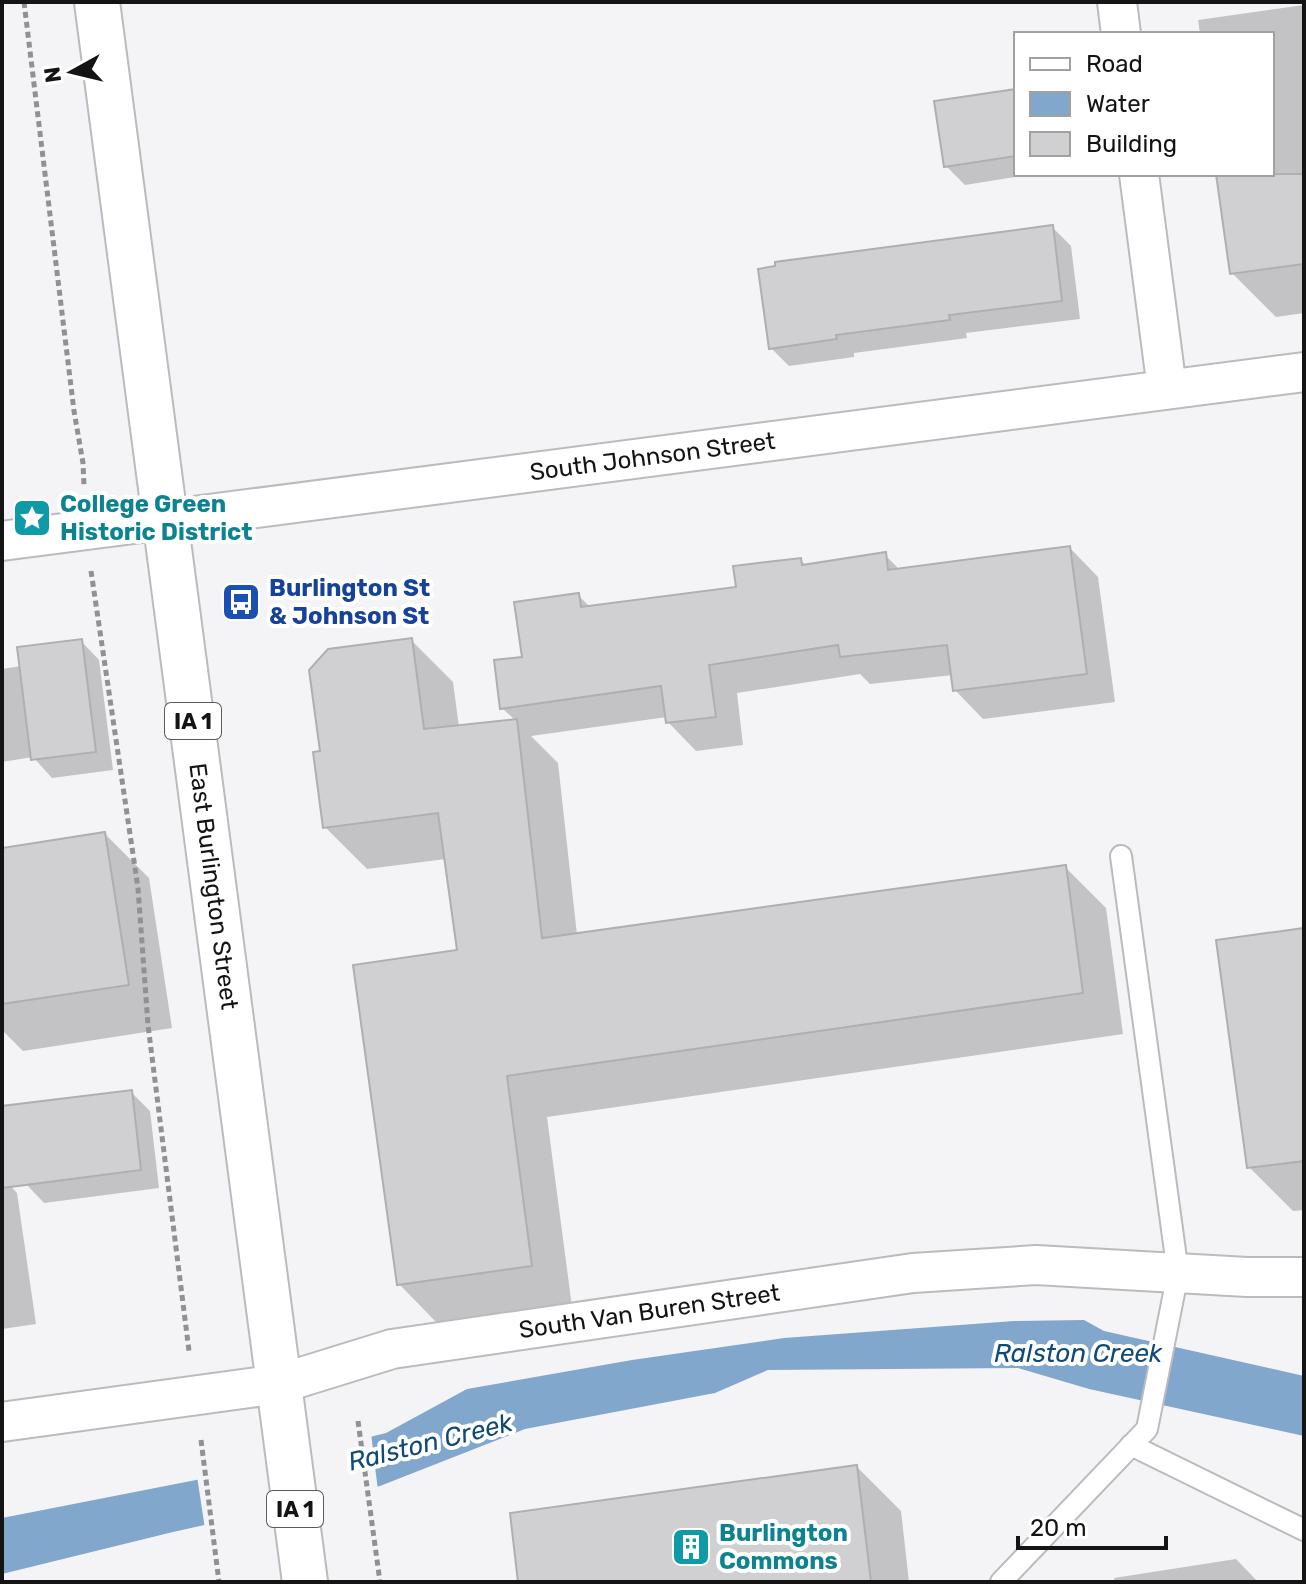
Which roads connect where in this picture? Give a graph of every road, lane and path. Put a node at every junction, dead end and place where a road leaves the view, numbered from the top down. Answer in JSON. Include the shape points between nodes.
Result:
{"nodes":[{"id":1,"x":24,"y":2,"type":"edge"},
{"id":2,"x":97,"y":2,"type":"edge"},
{"id":3,"x":1117,"y":2,"type":"edge"},
{"id":4,"x":1121,"y":32,"type":"edge"},
{"id":5,"x":1139,"y":176,"type":"edge"},
{"id":6,"x":1304,"y":372,"type":"edge"},
{"id":7,"x":1167,"y":389,"type":"junction"},
{"id":8,"x":165,"y":520,"type":"junction"},
{"id":9,"x":85,"y":530,"type":"junction"},
{"id":10,"x":2,"y":541,"type":"edge"},
{"id":11,"x":1121,"y":856,"type":"dead end"},
{"id":12,"x":1178,"y":1273,"type":"junction"},
{"id":13,"x":1304,"y":1277,"type":"edge"},
{"id":14,"x":279,"y":1384,"type":"junction"},
{"id":15,"x":195,"y":1396,"type":"junction"},
{"id":16,"x":358,"y":1421,"type":"dead end"},
{"id":17,"x":2,"y":1422,"type":"edge"},
{"id":18,"x":1131,"y":1445,"type":"junction"},
{"id":19,"x":1304,"y":1530,"type":"edge"},
{"id":20,"x":305,"y":1580,"type":"edge"},
{"id":21,"x":219,"y":1582,"type":"edge"},
{"id":22,"x":380,"y":1582,"type":"edge"},
{"id":23,"x":1001,"y":1582,"type":"edge"}],
"edges":[{"from":1,"to":9,"type":"path","via":[[83,463]]},
{"from":2,"to":8,"type":"main road","name":"East Burlington Street","number":"IA 1"},
{"from":3,"to":4,"type":"street"},
{"from":5,"to":7,"type":"street"},
{"from":6,"to":7,"type":"street","name":"South Johnson Street"},
{"from":7,"to":8,"type":"street","name":"South Johnson Street"},
{"from":8,"to":9,"type":"street","name":"South Johnson Street"},
{"from":8,"to":14,"type":"main road","name":"East Burlington Street","number":"IA 1"},
{"from":9,"to":10,"type":"street","name":"South Johnson Street"},
{"from":9,"to":15,"type":"path","via":[[138,888],[148,1025]]},
{"from":11,"to":12,"type":"lane"},
{"from":12,"to":13,"type":"street","name":"South Van Buren Street"},
{"from":12,"to":14,"type":"street","name":"South Van Buren Street","via":[[1036,1265],[913,1273],[392,1349]]},
{"from":12,"to":18,"type":"lane","via":[[1147,1429]]},
{"from":14,"to":15,"type":"street","name":"South Van Buren Street"},
{"from":14,"to":20,"type":"main road","name":"East Burlington Street","number":"IA 1"},
{"from":15,"to":17,"type":"street","name":"South Van Buren Street"},
{"from":15,"to":21,"type":"path"},
{"from":16,"to":22,"type":"path"},
{"from":18,"to":19,"type":"lane"},
{"from":18,"to":23,"type":"lane"}]}
